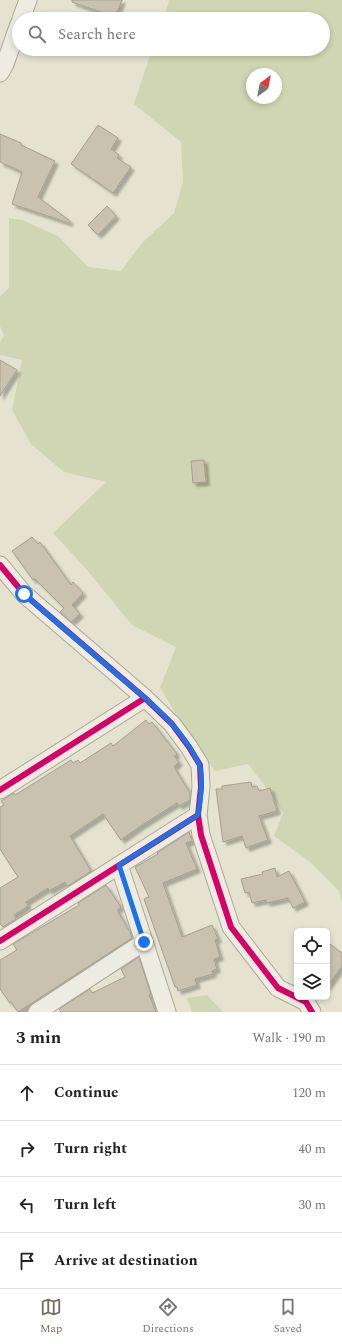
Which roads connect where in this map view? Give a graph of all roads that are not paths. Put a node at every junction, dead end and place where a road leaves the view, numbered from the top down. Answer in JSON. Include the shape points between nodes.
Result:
{"nodes":[{"id":1,"x":28,"y":0,"type":"edge"},
{"id":2,"x":24,"y":12,"type":"edge"},
{"id":3,"x":12,"y":46,"type":"edge"},
{"id":4,"x":0,"y":73,"type":"edge"},
{"id":5,"x":0,"y":565,"type":"edge"},
{"id":6,"x":145,"y":698,"type":"junction"},
{"id":7,"x":0,"y":790,"type":"edge"},
{"id":8,"x":198,"y":815,"type":"junction"},
{"id":9,"x":119,"y":865,"type":"junction"},
{"id":10,"x":0,"y":941,"type":"edge"},
{"id":11,"x":144,"y":942,"type":"junction"},
{"id":12,"x":38,"y":1012,"type":"edge"},
{"id":13,"x":167,"y":1012,"type":"edge"},
{"id":14,"x":312,"y":1012,"type":"edge"}],
"edges":[{"from":1,"to":2,"type":"street"},
{"from":3,"to":4,"type":"street"},
{"from":5,"to":6,"type":"street","via":[[24,594]]},
{"from":6,"to":7,"type":"street"},
{"from":6,"to":8,"type":"street","via":[[172,724],[200,765]]},
{"from":8,"to":9,"type":"street"},
{"from":8,"to":14,"type":"street","via":[[231,927],[278,988],[306,1002]]},
{"from":9,"to":10,"type":"street"},
{"from":9,"to":11,"type":"street"},
{"from":11,"to":12,"type":"street"},
{"from":11,"to":13,"type":"street"}]}
